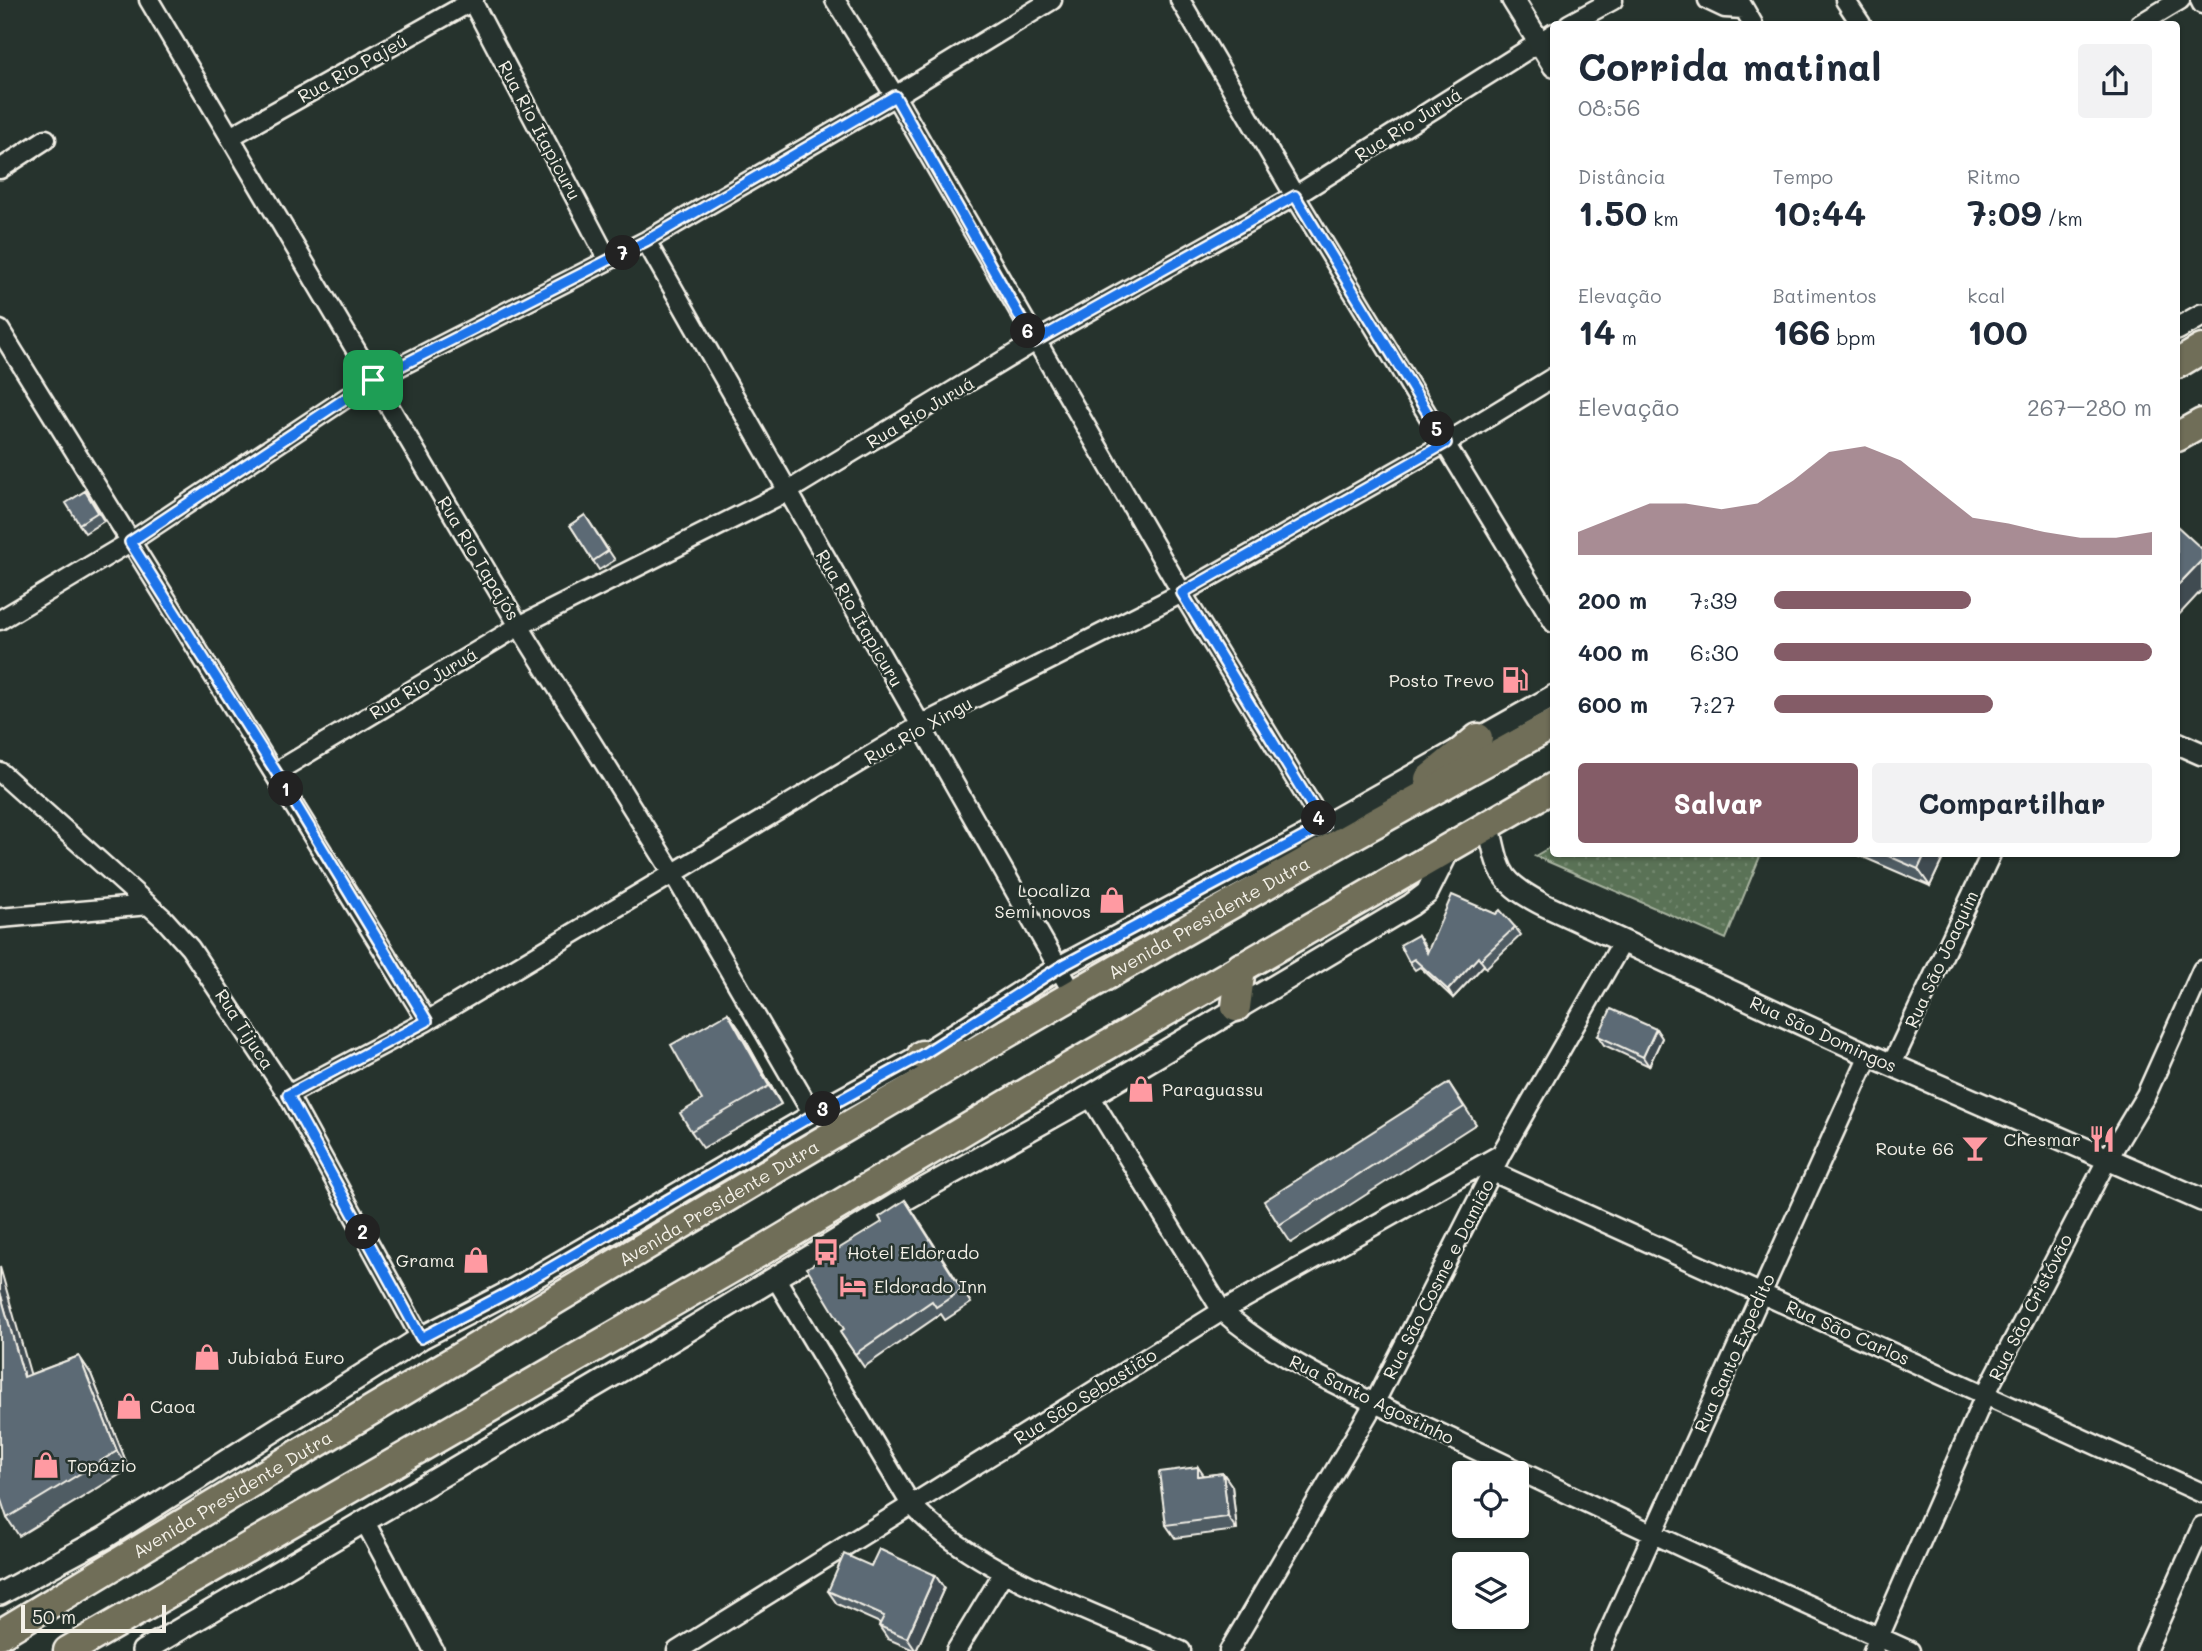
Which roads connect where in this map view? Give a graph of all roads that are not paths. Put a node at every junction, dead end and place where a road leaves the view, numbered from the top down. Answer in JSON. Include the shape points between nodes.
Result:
{"nodes":[{"id":1,"x":149,"y":0,"type":"edge"},
{"id":2,"x":473,"y":0,"type":"edge"},
{"id":3,"x":835,"y":0,"type":"edge"},
{"id":4,"x":1052,"y":0,"type":"edge"},
{"id":5,"x":1180,"y":0,"type":"edge"},
{"id":6,"x":1513,"y":0,"type":"edge"},
{"id":7,"x":1612,"y":0,"type":"edge"},
{"id":8,"x":1708,"y":0,"type":"edge"},
{"id":9,"x":1845,"y":0,"type":"edge"},
{"id":10,"x":2180,"y":0,"type":"edge"},
{"id":11,"x":1745,"y":11,"type":"edge"},
{"id":12,"x":1574,"y":21,"type":"edge"},
{"id":13,"x":1859,"y":21,"type":"edge"},
{"id":14,"x":2145,"y":21,"type":"edge"},
{"id":15,"x":1546,"y":37,"type":"edge"},
{"id":16,"x":895,"y":96,"type":"junction"},
{"id":17,"x":230,"y":137,"type":"junction"},
{"id":18,"x":46,"y":139,"type":"dead end"},
{"id":19,"x":0,"y":169,"type":"edge"},
{"id":20,"x":1295,"y":196,"type":"junction"},
{"id":21,"x":646,"y":241,"type":"junction"},
{"id":22,"x":608,"y":260,"type":"junction"},
{"id":23,"x":2202,"y":314,"type":"edge"},
{"id":24,"x":2180,"y":327,"type":"edge"},
{"id":25,"x":0,"y":330,"type":"edge"},
{"id":26,"x":1034,"y":342,"type":"junction"},
{"id":27,"x":2202,"y":349,"type":"edge"},
{"id":28,"x":2180,"y":362,"type":"edge"},
{"id":29,"x":1550,"y":379,"type":"edge"},
{"id":30,"x":373,"y":380,"type":"junction"},
{"id":31,"x":2202,"y":423,"type":"edge"},
{"id":32,"x":2180,"y":435,"type":"edge"},
{"id":33,"x":1446,"y":443,"type":"junction"},
{"id":34,"x":788,"y":491,"type":"junction"},
{"id":35,"x":130,"y":542,"type":"junction"},
{"id":36,"x":1182,"y":593,"type":"junction"},
{"id":37,"x":1550,"y":616,"type":"edge"},
{"id":38,"x":0,"y":620,"type":"edge"},
{"id":39,"x":519,"y":626,"type":"junction"},
{"id":40,"x":1550,"y":698,"type":"edge"},
{"id":41,"x":921,"y":725,"type":"junction"},
{"id":42,"x":1550,"y":726,"type":"edge"},
{"id":43,"x":1478,"y":738,"type":"junction"},
{"id":44,"x":2180,"y":744,"type":"edge"},
{"id":45,"x":2202,"y":754,"type":"edge"},
{"id":46,"x":0,"y":772,"type":"edge"},
{"id":47,"x":276,"y":772,"type":"junction"},
{"id":48,"x":1550,"y":789,"type":"edge"},
{"id":49,"x":1384,"y":817,"type":"junction"},
{"id":50,"x":1488,"y":823,"type":"junction"},
{"id":51,"x":1324,"y":826,"type":"junction"},
{"id":52,"x":1451,"y":845,"type":"junction"},
{"id":53,"x":1990,"y":857,"type":"edge"},
{"id":54,"x":674,"y":875,"type":"junction"},
{"id":55,"x":149,"y":905,"type":"junction"},
{"id":56,"x":0,"y":918,"type":"edge"},
{"id":57,"x":1623,"y":941,"type":"junction"},
{"id":58,"x":1060,"y":967,"type":"junction"},
{"id":59,"x":1241,"y":967,"type":"junction"},
{"id":60,"x":2202,"y":970,"type":"edge"},
{"id":61,"x":1074,"y":995,"type":"junction"},
{"id":62,"x":1236,"y":1007,"type":"junction"},
{"id":63,"x":427,"y":1021,"type":"junction"},
{"id":64,"x":922,"y":1055,"type":"junction"},
{"id":65,"x":966,"y":1055,"type":"junction"},
{"id":66,"x":1869,"y":1055,"type":"junction"},
{"id":67,"x":1892,"y":1064,"type":"junction"},
{"id":68,"x":288,"y":1095,"type":"junction"},
{"id":69,"x":1090,"y":1096,"type":"junction"},
{"id":70,"x":813,"y":1115,"type":"junction"},
{"id":71,"x":1502,"y":1154,"type":"junction"},
{"id":72,"x":2107,"y":1160,"type":"junction"},
{"id":73,"x":1493,"y":1172,"type":"junction"},
{"id":74,"x":2202,"y":1200,"type":"edge"},
{"id":75,"x":775,"y":1277,"type":"junction"},
{"id":76,"x":1761,"y":1293,"type":"junction"},
{"id":77,"x":1222,"y":1311,"type":"junction"},
{"id":78,"x":421,"y":1338,"type":"junction"},
{"id":79,"x":1986,"y":1393,"type":"junction"},
{"id":80,"x":1375,"y":1402,"type":"junction"},
{"id":81,"x":2202,"y":1493,"type":"edge"},
{"id":82,"x":910,"y":1503,"type":"junction"},
{"id":83,"x":365,"y":1522,"type":"junction"},
{"id":84,"x":2202,"y":1526,"type":"edge"},
{"id":85,"x":1653,"y":1535,"type":"junction"},
{"id":86,"x":1004,"y":1572,"type":"junction"},
{"id":87,"x":1,"y":1589,"type":"edge"},
{"id":88,"x":0,"y":1634,"type":"edge"},
{"id":89,"x":1876,"y":1644,"type":"edge"},
{"id":90,"x":68,"y":1651,"type":"edge"},
{"id":91,"x":143,"y":1651,"type":"edge"},
{"id":92,"x":434,"y":1651,"type":"edge"},
{"id":93,"x":677,"y":1651,"type":"edge"},
{"id":94,"x":956,"y":1651,"type":"edge"},
{"id":95,"x":1181,"y":1651,"type":"edge"},
{"id":96,"x":1229,"y":1651,"type":"edge"},
{"id":97,"x":1600,"y":1651,"type":"edge"},
{"id":98,"x":1910,"y":1651,"type":"edge"},
{"id":99,"x":2146,"y":1651,"type":"edge"}],
"edges":[{"from":1,"to":17,"type":"street","name":"Rua Rio Tapajós"},
{"from":2,"to":17,"type":"street","name":"Rua Rio Pajeú"},
{"from":2,"to":22,"type":"street","name":"Rua Rio Itapicuru"},
{"from":3,"to":16,"type":"street"},
{"from":4,"to":16,"type":"street"},
{"from":5,"to":20,"type":"street"},
{"from":6,"to":15,"type":"street"},
{"from":7,"to":12,"type":"street"},
{"from":8,"to":11,"type":"street"},
{"from":9,"to":13,"type":"street"},
{"from":10,"to":14,"type":"street"},
{"from":15,"to":20,"type":"street","name":"Rua Rio Juruá"},
{"from":16,"to":21,"type":"street"},
{"from":16,"to":26,"type":"street"},
{"from":17,"to":30,"type":"street","name":"Rua Rio Tapajós"},
{"from":18,"to":19,"type":"street"},
{"from":20,"to":26,"type":"street","name":"Rua Rio Juruá"},
{"from":20,"to":33,"type":"street"},
{"from":21,"to":22,"type":"street"},
{"from":21,"to":34,"type":"street","name":"Rua Rio Itapicuru"},
{"from":22,"to":30,"type":"street"},
{"from":23,"to":24,"type":"street"},
{"from":25,"to":35,"type":"street"},
{"from":26,"to":34,"type":"street","name":"Rua Rio Juruá"},
{"from":26,"to":36,"type":"street"},
{"from":27,"to":28,"type":"highway"},
{"from":29,"to":33,"type":"street","name":"Rua Rio Xingu"},
{"from":30,"to":35,"type":"street"},
{"from":30,"to":39,"type":"street","name":"Rua Rio Tapajós"},
{"from":31,"to":32,"type":"highway"},
{"from":33,"to":36,"type":"street","name":"Rua Rio Xingu"},
{"from":33,"to":37,"type":"street"},
{"from":34,"to":39,"type":"street","name":"Rua Rio Juruá"},
{"from":34,"to":41,"type":"street","name":"Rua Rio Itapicuru"},
{"from":35,"to":38,"type":"street"},
{"from":35,"to":47,"type":"street"},
{"from":36,"to":41,"type":"street","name":"Rua Rio Xingu"},
{"from":36,"to":51,"type":"street"},
{"from":39,"to":47,"type":"street","name":"Rua Rio Juruá"},
{"from":39,"to":54,"type":"street","name":"Rua Rio Tapajós"},
{"from":40,"to":43,"type":"street","name":"Avenida Presidente Dutra"},
{"from":41,"to":54,"type":"street","name":"Rua Rio Xingu"},
{"from":41,"to":58,"type":"street","name":"Rua Rio Itapicuru"},
{"from":42,"to":49,"type":"highway","name":"Avenida Presidente Dutra"},
{"from":43,"to":49,"type":"highway"},
{"from":43,"to":51,"type":"street","name":"Avenida Presidente Dutra"},
{"from":44,"to":45,"type":"street"},
{"from":46,"to":55,"type":"street","name":"Rua Tijuca"},
{"from":47,"to":63,"type":"street"},
{"from":48,"to":50,"type":"highway"},
{"from":49,"to":61,"type":"highway","name":"Avenida Presidente Dutra"},
{"from":50,"to":52,"type":"highway"},
{"from":50,"to":57,"type":"street","name":"Rua São Domingos","via":[[1496,865],[1512,884],[1544,905]]},
{"from":51,"to":58,"type":"street","name":"Avenida Presidente Dutra"},
{"from":52,"to":59,"type":"highway"},
{"from":52,"to":62,"type":"street","via":[[1427,893]]},
{"from":53,"to":67,"type":"street","name":"Rua São Joaquim"},
{"from":54,"to":63,"type":"street","name":"Rua Rio Xingu"},
{"from":54,"to":70,"type":"street","name":"Rua Rio Tapajós"},
{"from":55,"to":56,"type":"street"},
{"from":55,"to":68,"type":"street","name":"Rua Tijuca","via":[[197,958]]},
{"from":57,"to":66,"type":"street","name":"Rua São Domingos"},
{"from":57,"to":71,"type":"street","name":"Rua São Cosme e Damião"},
{"from":58,"to":61,"type":"street","name":"Rua Rio Itapicuru"},
{"from":58,"to":64,"type":"street","name":"Avenida Presidente Dutra"},
{"from":59,"to":62,"type":"highway"},
{"from":59,"to":90,"type":"highway","via":[[758,1253]]},
{"from":60,"to":72,"type":"street","name":"Rua São Cristóvão","via":[[2146,1095]]},
{"from":61,"to":65,"type":"highway","name":"Avenida Presidente Dutra"},
{"from":62,"to":69,"type":"street"},
{"from":63,"to":68,"type":"street","name":"Rua Rio Xingu"},
{"from":64,"to":65,"type":"highway"},
{"from":64,"to":70,"type":"street","name":"Avenida Presidente Dutra"},
{"from":65,"to":88,"type":"highway","name":"Avenida Presidente Dutra"},
{"from":66,"to":67,"type":"street","name":"Rua São Domingos"},
{"from":66,"to":76,"type":"street","name":"Rua Santo Expedito"},
{"from":67,"to":72,"type":"street","name":"Rua São Domingos"},
{"from":68,"to":78,"type":"street","name":"Rua Tijuca"},
{"from":69,"to":75,"type":"street"},
{"from":69,"to":77,"type":"street","name":"Rua Santo Agostinho"},
{"from":70,"to":78,"type":"street","name":"Avenida Presidente Dutra","via":[[511,1291]]},
{"from":71,"to":73,"type":"street","name":"Rua São Cosme e Damião"},
{"from":71,"to":77,"type":"street","name":"Rua São Sebastião"},
{"from":72,"to":74,"type":"street","name":"Rua São Domingos"},
{"from":72,"to":79,"type":"street","name":"Rua São Cristóvão"},
{"from":73,"to":76,"type":"street","name":"Rua São Carlos"},
{"from":73,"to":80,"type":"street","name":"Rua São Cosme e Damião"},
{"from":75,"to":82,"type":"street"},
{"from":75,"to":83,"type":"street"},
{"from":76,"to":79,"type":"street","name":"Rua São Carlos"},
{"from":76,"to":85,"type":"street","name":"Rua Santo Expedito"},
{"from":77,"to":80,"type":"street","name":"Rua Santo Agostinho","via":[[1247,1334]]},
{"from":77,"to":82,"type":"street","name":"Rua São Sebastião"},
{"from":78,"to":87,"type":"street","name":"Avenida Presidente Dutra","via":[[104,1538]]},
{"from":79,"to":81,"type":"street","name":"Rua São Carlos"},
{"from":79,"to":89,"type":"street","name":"Rua São Cristóvão"},
{"from":80,"to":85,"type":"street","name":"Rua Santo Agostinho"},
{"from":80,"to":96,"type":"street","name":"Rua São Cosme e Damião"},
{"from":82,"to":86,"type":"street","via":[[961,1548]]},
{"from":82,"to":93,"type":"street","name":"Rua São Sebastião"},
{"from":83,"to":91,"type":"street"},
{"from":83,"to":92,"type":"street"},
{"from":84,"to":99,"type":"street"},
{"from":85,"to":89,"type":"street","name":"Rua Santo Agostinho"},
{"from":85,"to":97,"type":"street","name":"Rua Santo Expedito"},
{"from":86,"to":94,"type":"street"},
{"from":86,"to":95,"type":"street"},
{"from":89,"to":98,"type":"street","name":"Rua Santo Agostinho"}]}
